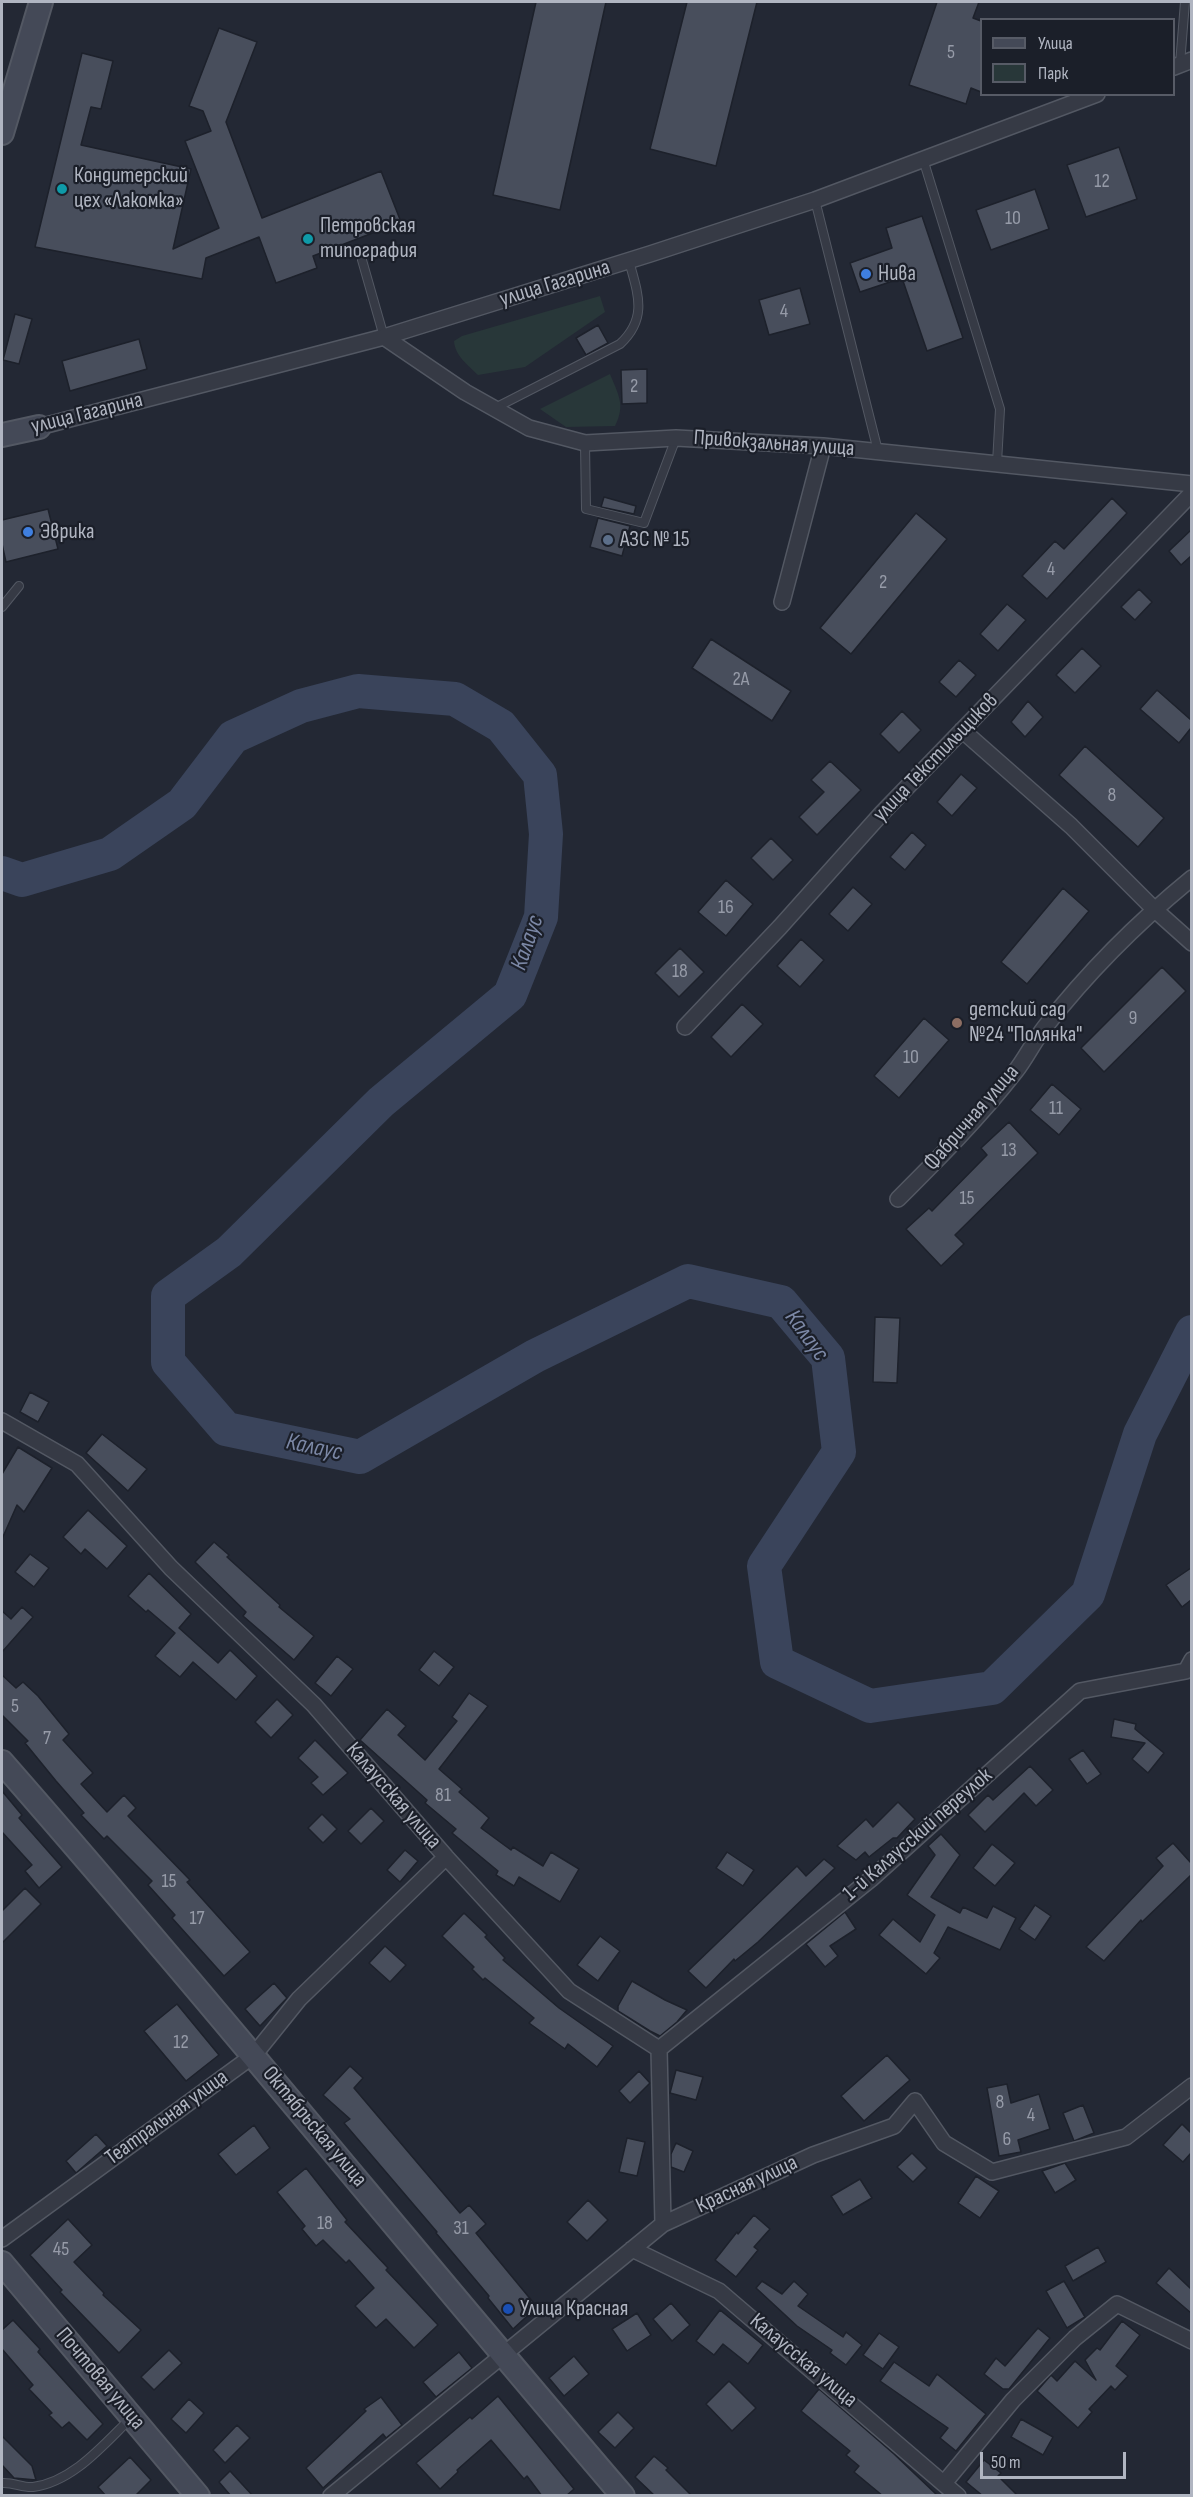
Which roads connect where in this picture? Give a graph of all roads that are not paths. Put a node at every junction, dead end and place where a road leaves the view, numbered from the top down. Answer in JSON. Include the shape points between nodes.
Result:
{"nodes":[{"id":1,"x":41,"y":2,"type":"edge"},
{"id":2,"x":1185,"y":2,"type":"edge"},
{"id":3,"x":1182,"y":64,"type":"edge"},
{"id":4,"x":1092,"y":96,"type":"edge"},
{"id":5,"x":2,"y":133,"type":"edge"},
{"id":6,"x":923,"y":159,"type":"junction"},
{"id":7,"x":815,"y":200,"type":"junction"},
{"id":8,"x":362,"y":260,"type":"dead end"},
{"id":9,"x":629,"y":261,"type":"junction"},
{"id":10,"x":384,"y":338,"type":"junction"},
{"id":11,"x":494,"y":409,"type":"junction"},
{"id":12,"x":2,"y":427,"type":"edge"},
{"id":13,"x":39,"y":427,"type":"junction"},
{"id":14,"x":2,"y":435,"type":"edge"},
{"id":15,"x":676,"y":438,"type":"junction"},
{"id":16,"x":585,"y":443,"type":"junction"},
{"id":17,"x":823,"y":446,"type":"junction"},
{"id":18,"x":878,"y":452,"type":"junction"},
{"id":19,"x":997,"y":463,"type":"junction"},
{"id":20,"x":1191,"y":484,"type":"edge"},
{"id":21,"x":1191,"y":493,"type":"edge"},
{"id":22,"x":19,"y":586,"type":"dead end"},
{"id":23,"x":782,"y":602,"type":"dead end"},
{"id":24,"x":2,"y":607,"type":"edge"},
{"id":25,"x":962,"y":730,"type":"junction"},
{"id":26,"x":1191,"y":878,"type":"edge"},
{"id":27,"x":1154,"y":909,"type":"junction"},
{"id":28,"x":1191,"y":943,"type":"edge"},
{"id":29,"x":685,"y":1027,"type":"dead end"},
{"id":30,"x":898,"y":1199,"type":"dead end"},
{"id":31,"x":2,"y":1421,"type":"edge"},
{"id":32,"x":1191,"y":1660,"type":"edge"},
{"id":33,"x":2,"y":1762,"type":"edge"},
{"id":34,"x":446,"y":1857,"type":"junction"},
{"id":35,"x":659,"y":2049,"type":"junction"},
{"id":36,"x":254,"y":2055,"type":"junction"},
{"id":37,"x":1191,"y":2086,"type":"edge"},
{"id":38,"x":663,"y":2224,"type":"junction"},
{"id":39,"x":2,"y":2239,"type":"edge"},
{"id":40,"x":632,"y":2249,"type":"junction"},
{"id":41,"x":2,"y":2263,"type":"edge"},
{"id":42,"x":1191,"y":2341,"type":"edge"},
{"id":43,"x":502,"y":2355,"type":"junction"},
{"id":44,"x":132,"y":2417,"type":"junction"},
{"id":45,"x":945,"y":2482,"type":"junction"},
{"id":46,"x":2,"y":2483,"type":"edge"},
{"id":47,"x":198,"y":2496,"type":"edge"},
{"id":48,"x":331,"y":2496,"type":"edge"},
{"id":49,"x":623,"y":2496,"type":"edge"},
{"id":50,"x":958,"y":2496,"type":"edge"}],
"edges":[{"from":1,"to":5,"type":"main road"},
{"from":2,"to":3,"type":"lane"},
{"from":4,"to":6,"type":"street","name":"улица Гагарина"},
{"from":6,"to":7,"type":"street","name":"улица Гагарина"},
{"from":6,"to":19,"type":"lane","via":[[1000,409]]},
{"from":7,"to":9,"type":"street","name":"улица Гагарина"},
{"from":7,"to":18,"type":"lane"},
{"from":8,"to":10,"type":"lane"},
{"from":9,"to":10,"type":"street","name":"улица Гагарина"},
{"from":9,"to":11,"type":"lane","via":[[639,297],[633,332],[620,345]]},
{"from":10,"to":11,"type":"street","name":"Привокзальная улица"},
{"from":10,"to":13,"type":"street","name":"улица Гагарина"},
{"from":11,"to":16,"type":"street","name":"Привокзальная улица","via":[[529,428]]},
{"from":12,"to":13,"type":"main road"},
{"from":13,"to":14,"type":"main road","name":"улица Гагарина"},
{"from":15,"to":16,"type":"street","name":"Привокзальная улица"},
{"from":15,"to":16,"type":"lane","via":[[644,523],[586,509]]},
{"from":15,"to":17,"type":"street","name":"Привокзальная улица"},
{"from":17,"to":18,"type":"street","name":"Привокзальная улица"},
{"from":17,"to":23,"type":"street"},
{"from":18,"to":19,"type":"street","name":"Привокзальная улица"},
{"from":19,"to":20,"type":"street","name":"Привокзальная улица"},
{"from":21,"to":25,"type":"street","name":"улица Текстильщиков"},
{"from":22,"to":24,"type":"lane"},
{"from":25,"to":27,"type":"street","via":[[1071,826]]},
{"from":25,"to":29,"type":"street","name":"улица Текстильщиков"},
{"from":26,"to":27,"type":"street","name":"Фабричная улица"},
{"from":27,"to":28,"type":"street"},
{"from":27,"to":30,"type":"street","name":"Фабричная улица","via":[[1044,1028],[1015,1071],[962,1135]]},
{"from":31,"to":34,"type":"street","name":"Калаусская улица","via":[[77,1464],[171,1568],[314,1705]]},
{"from":32,"to":35,"type":"street","name":"1-й Калаусский переулок","via":[[1186,1671],[1080,1691],[871,1879]]},
{"from":33,"to":36,"type":"main road","name":"Октябрьская улица"},
{"from":34,"to":35,"type":"street","name":"Калаусская улица","via":[[569,1991]]},
{"from":34,"to":36,"type":"street","name":"Театральная улица","via":[[298,1999]]},
{"from":35,"to":38,"type":"street"},
{"from":36,"to":39,"type":"street","name":"Театральная улица"},
{"from":36,"to":43,"type":"main road","name":"Октябрьская улица"},
{"from":37,"to":38,"type":"street","name":"Красная улица","via":[[1126,2137],[992,2172],[944,2143],[915,2101],[894,2126],[813,2155]]},
{"from":38,"to":40,"type":"street","name":"Красная улица"},
{"from":40,"to":43,"type":"street","name":"Красная улица"},
{"from":40,"to":45,"type":"street","name":"Калаусская улица","via":[[719,2291]]},
{"from":41,"to":44,"type":"main road","name":"Почтовая улица"},
{"from":42,"to":45,"type":"street","via":[[1117,2304],[1075,2338],[1013,2400]]},
{"from":43,"to":48,"type":"street","name":"Красная улица"},
{"from":43,"to":49,"type":"main road","name":"Октябрьская улица"},
{"from":44,"to":46,"type":"lane","via":[[65,2476],[31,2487]]},
{"from":44,"to":47,"type":"main road","name":"Почтовая улица"},
{"from":45,"to":50,"type":"street","name":"Калаусская улица"}]}
